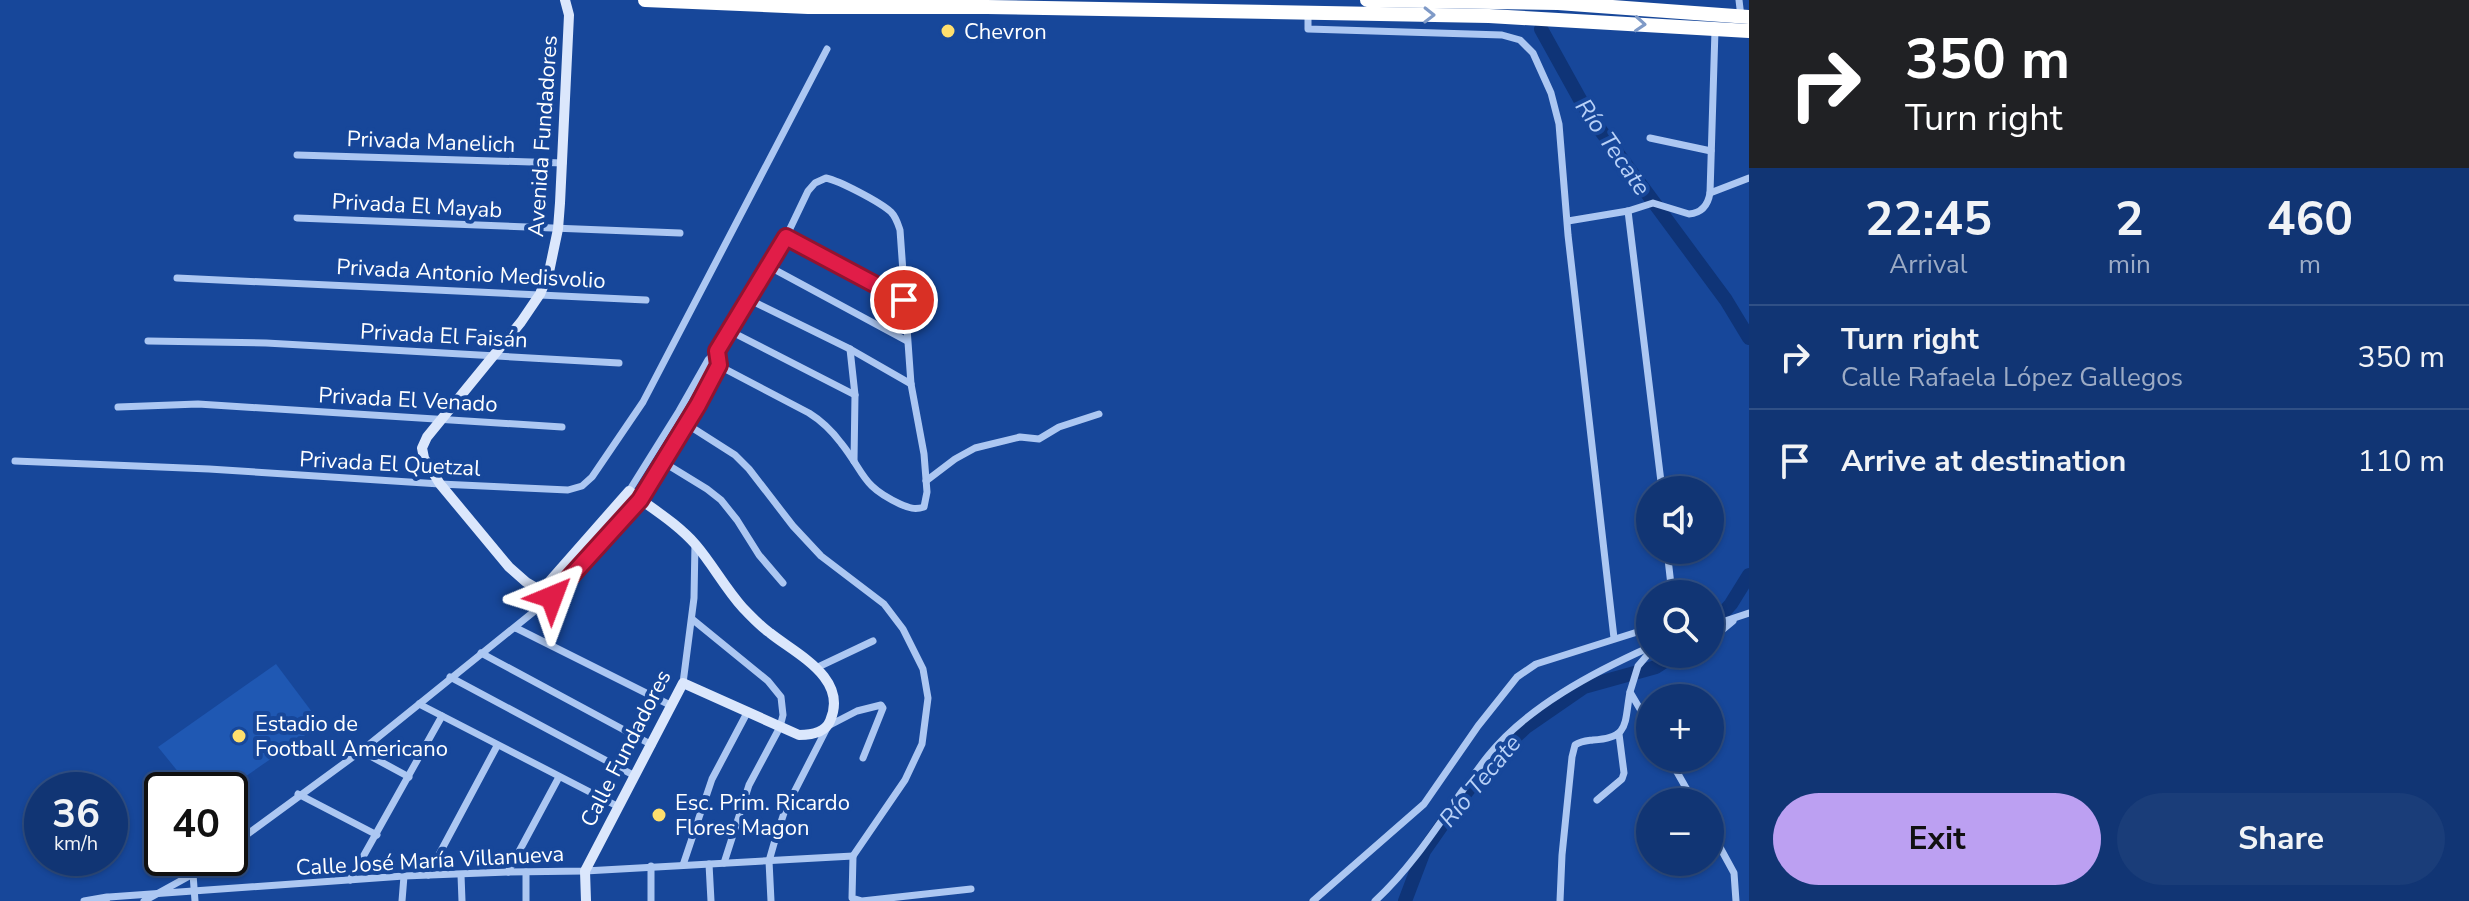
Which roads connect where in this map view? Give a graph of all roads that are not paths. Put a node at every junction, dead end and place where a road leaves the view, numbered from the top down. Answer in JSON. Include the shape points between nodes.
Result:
{"nodes":[{"id":1,"x":565,"y":0,"type":"edge"},
{"id":2,"x":574,"y":0,"type":"edge"},
{"id":3,"x":645,"y":0,"type":"edge"},
{"id":4,"x":1367,"y":0,"type":"edge"},
{"id":5,"x":1739,"y":0,"type":"edge"},
{"id":6,"x":1481,"y":1,"type":"edge"},
{"id":7,"x":1504,"y":1,"type":"edge"},
{"id":8,"x":888,"y":3,"type":"edge"},
{"id":9,"x":1308,"y":12,"type":"junction"},
{"id":10,"x":569,"y":15,"type":"junction"},
{"id":11,"x":1489,"y":16,"type":"junction"},
{"id":12,"x":1745,"y":24,"type":"edge"},
{"id":13,"x":1715,"y":29,"type":"junction"},
{"id":14,"x":827,"y":49,"type":"dead end"},
{"id":15,"x":1650,"y":138,"type":"dead end"},
{"id":16,"x":1711,"y":151,"type":"junction"},
{"id":17,"x":297,"y":155,"type":"dead end"},
{"id":18,"x":563,"y":163,"type":"junction"},
{"id":19,"x":1749,"y":178,"type":"edge"},
{"id":20,"x":1710,"y":193,"type":"junction"},
{"id":21,"x":1628,"y":211,"type":"junction"},
{"id":22,"x":297,"y":218,"type":"dead end"},
{"id":23,"x":1568,"y":221,"type":"junction"},
{"id":24,"x":558,"y":229,"type":"junction"},
{"id":25,"x":680,"y":233,"type":"dead end"},
{"id":26,"x":786,"y":237,"type":"junction"},
{"id":27,"x":768,"y":266,"type":"junction"},
{"id":28,"x":177,"y":278,"type":"dead end"},
{"id":29,"x":540,"y":294,"type":"junction"},
{"id":30,"x":646,"y":300,"type":"dead end"},
{"id":31,"x":750,"y":300,"type":"junction"},
{"id":32,"x":904,"y":300,"type":"junction"},
{"id":33,"x":730,"y":331,"type":"junction"},
{"id":34,"x":148,"y":341,"type":"dead end"},
{"id":35,"x":907,"y":341,"type":"junction"},
{"id":36,"x":850,"y":349,"type":"junction"},
{"id":37,"x":717,"y":351,"type":"junction"},
{"id":38,"x":495,"y":355,"type":"junction"},
{"id":39,"x":708,"y":360,"type":"junction"},
{"id":40,"x":619,"y":363,"type":"dead end"},
{"id":41,"x":719,"y":365,"type":"junction"},
{"id":42,"x":911,"y":384,"type":"junction"},
{"id":43,"x":855,"y":395,"type":"junction"},
{"id":44,"x":118,"y":407,"type":"dead end"},
{"id":45,"x":1099,"y":414,"type":"dead end"},
{"id":46,"x":443,"y":418,"type":"junction"},
{"id":47,"x":688,"y":425,"type":"junction"},
{"id":48,"x":562,"y":427,"type":"dead end"},
{"id":49,"x":15,"y":461,"type":"dead end"},
{"id":50,"x":854,"y":461,"type":"junction"},
{"id":51,"x":663,"y":462,"type":"junction"},
{"id":52,"x":1660,"y":476,"type":"edge"},
{"id":53,"x":926,"y":481,"type":"junction"},
{"id":54,"x":440,"y":484,"type":"junction"},
{"id":55,"x":629,"y":491,"type":"junction"},
{"id":56,"x":640,"y":500,"type":"junction"},
{"id":57,"x":695,"y":543,"type":"junction"},
{"id":58,"x":783,"y":583,"type":"dead end"},
{"id":59,"x":541,"y":591,"type":"junction"},
{"id":60,"x":552,"y":597,"type":"junction"},
{"id":61,"x":535,"y":610,"type":"junction"},
{"id":62,"x":1749,"y":613,"type":"edge"},
{"id":63,"x":1736,"y":618,"type":"junction"},
{"id":64,"x":692,"y":619,"type":"junction"},
{"id":65,"x":1724,"y":622,"type":"edge"},
{"id":66,"x":516,"y":628,"type":"junction"},
{"id":67,"x":1724,"y":628,"type":"edge"},
{"id":68,"x":1636,"y":632,"type":"edge"},
{"id":69,"x":1627,"y":635,"type":"junction"},
{"id":70,"x":1614,"y":638,"type":"junction"},
{"id":71,"x":873,"y":641,"type":"dead end"},
{"id":72,"x":481,"y":653,"type":"junction"},
{"id":73,"x":1634,"y":654,"type":"joint"},
{"id":74,"x":816,"y":668,"type":"junction"},
{"id":75,"x":1637,"y":668,"type":"edge"},
{"id":76,"x":450,"y":677,"type":"junction"},
{"id":77,"x":683,"y":683,"type":"junction"},
{"id":78,"x":1631,"y":688,"type":"junction"},
{"id":79,"x":1636,"y":698,"type":"edge"},
{"id":80,"x":419,"y":704,"type":"junction"},
{"id":81,"x":672,"y":706,"type":"junction"},
{"id":82,"x":748,"y":711,"type":"junction"},
{"id":83,"x":442,"y":716,"type":"junction"},
{"id":84,"x":828,"y":726,"type":"junction"},
{"id":85,"x":780,"y":727,"type":"junction"},
{"id":86,"x":1619,"y":734,"type":"junction"},
{"id":87,"x":652,"y":745,"type":"junction"},
{"id":88,"x":497,"y":746,"type":"junction"},
{"id":89,"x":361,"y":751,"type":"junction"},
{"id":90,"x":863,"y":758,"type":"dead end"},
{"id":91,"x":635,"y":776,"type":"junction"},
{"id":92,"x":409,"y":777,"type":"junction"},
{"id":93,"x":559,"y":777,"type":"junction"},
{"id":94,"x":298,"y":794,"type":"junction"},
{"id":95,"x":1597,"y":800,"type":"dead end"},
{"id":96,"x":619,"y":807,"type":"junction"},
{"id":97,"x":248,"y":833,"type":"edge"},
{"id":98,"x":377,"y":835,"type":"junction"},
{"id":99,"x":1724,"y":855,"type":"edge"},
{"id":100,"x":853,"y":856,"type":"junction"},
{"id":101,"x":769,"y":861,"type":"junction"},
{"id":102,"x":724,"y":863,"type":"junction"},
{"id":103,"x":709,"y":864,"type":"junction"},
{"id":104,"x":683,"y":865,"type":"junction"},
{"id":105,"x":651,"y":866,"type":"junction"},
{"id":106,"x":585,"y":871,"type":"junction"},
{"id":107,"x":508,"y":872,"type":"junction"},
{"id":108,"x":526,"y":872,"type":"junction"},
{"id":109,"x":428,"y":875,"type":"junction"},
{"id":110,"x":461,"y":875,"type":"junction"},
{"id":111,"x":189,"y":876,"type":"edge"},
{"id":112,"x":193,"y":876,"type":"edge"},
{"id":113,"x":404,"y":876,"type":"junction"},
{"id":114,"x":350,"y":880,"type":"junction"},
{"id":115,"x":971,"y":889,"type":"dead end"},
{"id":116,"x":152,"y":895,"type":"junction"},
{"id":117,"x":194,"y":896,"type":"edge"},
{"id":118,"x":106,"y":899,"type":"edge"},
{"id":119,"x":84,"y":901,"type":"edge"},
{"id":120,"x":144,"y":901,"type":"edge"},
{"id":121,"x":402,"y":901,"type":"edge"},
{"id":122,"x":462,"y":901,"type":"edge"},
{"id":123,"x":526,"y":901,"type":"edge"},
{"id":124,"x":586,"y":901,"type":"edge"},
{"id":125,"x":651,"y":901,"type":"edge"},
{"id":126,"x":711,"y":901,"type":"edge"},
{"id":127,"x":771,"y":901,"type":"edge"},
{"id":128,"x":1313,"y":901,"type":"edge"},
{"id":129,"x":1375,"y":901,"type":"edge"},
{"id":130,"x":1560,"y":901,"type":"edge"},
{"id":131,"x":1736,"y":901,"type":"edge"}],
"edges":[{"from":1,"to":10,"type":"street","name":"Avenida Fundadores"},
{"from":2,"to":10,"type":"street","name":"Avenida Fundadores"},
{"from":3,"to":8,"type":"highway","via":[[808,7]]},
{"from":4,"to":6,"type":"highway"},
{"from":5,"to":12,"type":"street"},
{"from":6,"to":7,"type":"highway"},
{"from":6,"to":11,"type":"street"},
{"from":7,"to":12,"type":"highway"},
{"from":8,"to":9,"type":"highway"},
{"from":9,"to":11,"type":"highway","one_way":true},
{"from":9,"to":23,"type":"street","via":[[1308,29],[1502,35],[1528,46],[1556,110]]},
{"from":10,"to":18,"type":"street","name":"Avenida Fundadores"},
{"from":11,"to":13,"type":"highway","one_way":true},
{"from":12,"to":13,"type":"highway"},
{"from":13,"to":16,"type":"street"},
{"from":14,"to":54,"type":"street","name":"Privada El Quetzal","via":[[643,402],[592,477],[568,490]]},
{"from":15,"to":16,"type":"street"},
{"from":16,"to":20,"type":"street"},
{"from":17,"to":18,"type":"street","name":"Privada Manelich"},
{"from":18,"to":24,"type":"street","name":"Avenida Fundadores"},
{"from":19,"to":20,"type":"street"},
{"from":20,"to":21,"type":"street","via":[[1695,214],[1653,203]]},
{"from":21,"to":23,"type":"street"},
{"from":21,"to":52,"type":"street"},
{"from":22,"to":24,"type":"street","name":"Privada El Mayab"},
{"from":23,"to":70,"type":"street"},
{"from":24,"to":25,"type":"street","name":"Privada El Mayab"},
{"from":24,"to":29,"type":"street","name":"Avenida Fundadores"},
{"from":26,"to":27,"type":"street"},
{"from":26,"to":32,"type":"street"},
{"from":26,"to":32,"type":"street","via":[[808,191],[831,179],[892,213],[902,238]]},
{"from":27,"to":31,"type":"street"},
{"from":27,"to":35,"type":"street"},
{"from":28,"to":29,"type":"street","name":"Privada Antonio Medisvolio"},
{"from":29,"to":30,"type":"street","name":"Privada Antonio Medisvolio"},
{"from":29,"to":38,"type":"street","name":"Avenida Fundadores"},
{"from":31,"to":33,"type":"street"},
{"from":31,"to":36,"type":"street"},
{"from":32,"to":35,"type":"street"},
{"from":33,"to":37,"type":"street"},
{"from":33,"to":43,"type":"street"},
{"from":34,"to":38,"type":"street","name":"Privada El Faisán"},
{"from":35,"to":42,"type":"street"},
{"from":36,"to":42,"type":"street"},
{"from":36,"to":43,"type":"street"},
{"from":37,"to":39,"type":"street"},
{"from":37,"to":41,"type":"street"},
{"from":38,"to":40,"type":"street","name":"Privada El Faisán"},
{"from":38,"to":46,"type":"street","name":"Avenida Fundadores"},
{"from":39,"to":41,"type":"street"},
{"from":39,"to":55,"type":"street"},
{"from":41,"to":47,"type":"street"},
{"from":41,"to":50,"type":"street","via":[[822,421]]},
{"from":42,"to":53,"type":"street"},
{"from":43,"to":50,"type":"street"},
{"from":44,"to":46,"type":"street","name":"Privada El Venado","via":[[198,404]]},
{"from":45,"to":53,"type":"street","via":[[1039,439],[1020,437],[975,448]]},
{"from":46,"to":48,"type":"street","name":"Privada El Venado"},
{"from":46,"to":54,"type":"street","name":"Avenida Fundadores","via":[[422,448]]},
{"from":47,"to":51,"type":"street"},
{"from":47,"to":100,"type":"street","via":[[735,455],[821,556],[884,604],[923,669],[928,698],[922,744],[905,780]]},
{"from":49,"to":54,"type":"street","name":"Privada El Quetzal"},
{"from":50,"to":53,"type":"street","via":[[877,492],[909,508],[924,507]]},
{"from":51,"to":56,"type":"street"},
{"from":51,"to":58,"type":"street","via":[[721,500]]},
{"from":54,"to":59,"type":"street","name":"Avenida Fundadores","via":[[509,567]]},
{"from":55,"to":56,"type":"street"},
{"from":55,"to":59,"type":"street"},
{"from":56,"to":57,"type":"street"},
{"from":56,"to":60,"type":"street"},
{"from":57,"to":64,"type":"street","name":"Calle Fundadores"},
{"from":57,"to":74,"type":"street","via":[[749,614]]},
{"from":59,"to":60,"type":"street","name":"Avenida Fundadores"},
{"from":59,"to":61,"type":"street"},
{"from":60,"to":61,"type":"street"},
{"from":61,"to":66,"type":"street"},
{"from":62,"to":63,"type":"street"},
{"from":63,"to":65,"type":"street"},
{"from":63,"to":67,"type":"street"},
{"from":64,"to":77,"type":"street","name":"Calle Fundadores"},
{"from":64,"to":85,"type":"street","via":[[777,690],[784,709]]},
{"from":66,"to":72,"type":"street"},
{"from":66,"to":81,"type":"street"},
{"from":68,"to":69,"type":"street"},
{"from":69,"to":70,"type":"street"},
{"from":69,"to":73,"type":"street"},
{"from":70,"to":128,"type":"street","via":[[1536,664],[1517,677],[1424,804]]},
{"from":71,"to":74,"type":"street"},
{"from":72,"to":76,"type":"street"},
{"from":72,"to":87,"type":"street"},
{"from":73,"to":129,"type":"street","via":[[1568,688],[1490,753],[1399,879]]},
{"from":74,"to":84,"type":"street","via":[[833,697]]},
{"from":75,"to":78,"type":"street"},
{"from":76,"to":80,"type":"street"},
{"from":76,"to":91,"type":"street"},
{"from":77,"to":81,"type":"street","name":"Calle Fundadores"},
{"from":77,"to":82,"type":"street"},
{"from":78,"to":79,"type":"street"},
{"from":78,"to":86,"type":"street"},
{"from":80,"to":83,"type":"street"},
{"from":80,"to":89,"type":"street"},
{"from":81,"to":87,"type":"street","name":"Calle Fundadores"},
{"from":82,"to":85,"type":"street"},
{"from":82,"to":104,"type":"street","via":[[712,779]]},
{"from":83,"to":88,"type":"street"},
{"from":83,"to":92,"type":"street"},
{"from":84,"to":85,"type":"street","via":[[807,735]]},
{"from":84,"to":90,"type":"street","via":[[881,705]]},
{"from":84,"to":101,"type":"street","via":[[785,810]]},
{"from":85,"to":102,"type":"street","via":[[749,785]]},
{"from":86,"to":95,"type":"street","via":[[1624,773]]},
{"from":86,"to":130,"type":"street","via":[[1575,745]]},
{"from":87,"to":91,"type":"street","name":"Calle Fundadores"},
{"from":88,"to":93,"type":"street"},
{"from":88,"to":109,"type":"street"},
{"from":89,"to":92,"type":"street"},
{"from":89,"to":94,"type":"street"},
{"from":91,"to":96,"type":"street","name":"Calle Fundadores"},
{"from":92,"to":98,"type":"street"},
{"from":93,"to":96,"type":"street"},
{"from":93,"to":107,"type":"street"},
{"from":94,"to":97,"type":"street"},
{"from":94,"to":98,"type":"street"},
{"from":96,"to":106,"type":"street","name":"Calle Fundadores"},
{"from":98,"to":114,"type":"street"},
{"from":99,"to":131,"type":"street","via":[[1734,873]]},
{"from":100,"to":101,"type":"street","name":"Calle José María Villanueva"},
{"from":100,"to":115,"type":"street","via":[[851,894],[856,900]]},
{"from":101,"to":102,"type":"street","name":"Calle José María Villanueva"},
{"from":101,"to":127,"type":"street"},
{"from":102,"to":103,"type":"street","name":"Calle José María Villanueva"},
{"from":103,"to":104,"type":"street","name":"Calle José María Villanueva"},
{"from":103,"to":126,"type":"street"},
{"from":104,"to":105,"type":"street","name":"Calle José María Villanueva"},
{"from":105,"to":106,"type":"street","name":"Calle José María Villanueva"},
{"from":105,"to":125,"type":"street"},
{"from":106,"to":108,"type":"street","name":"Calle José María Villanueva"},
{"from":106,"to":124,"type":"street"},
{"from":107,"to":108,"type":"street","name":"Calle José María Villanueva"},
{"from":107,"to":110,"type":"street","name":"Calle José María Villanueva"},
{"from":108,"to":123,"type":"street"},
{"from":109,"to":110,"type":"street","name":"Calle José María Villanueva"},
{"from":109,"to":113,"type":"street","name":"Calle José María Villanueva"},
{"from":110,"to":122,"type":"street"},
{"from":111,"to":116,"type":"street"},
{"from":112,"to":117,"type":"street"},
{"from":113,"to":114,"type":"street","name":"Calle José María Villanueva"},
{"from":113,"to":121,"type":"street"},
{"from":114,"to":117,"type":"street","name":"Calle José María Villanueva"},
{"from":116,"to":117,"type":"street","name":"Calle José María Villanueva"},
{"from":116,"to":118,"type":"street","name":"Calle José María Villanueva"},
{"from":116,"to":120,"type":"street"},
{"from":118,"to":119,"type":"street","name":"Calle José María Villanueva"}]}
